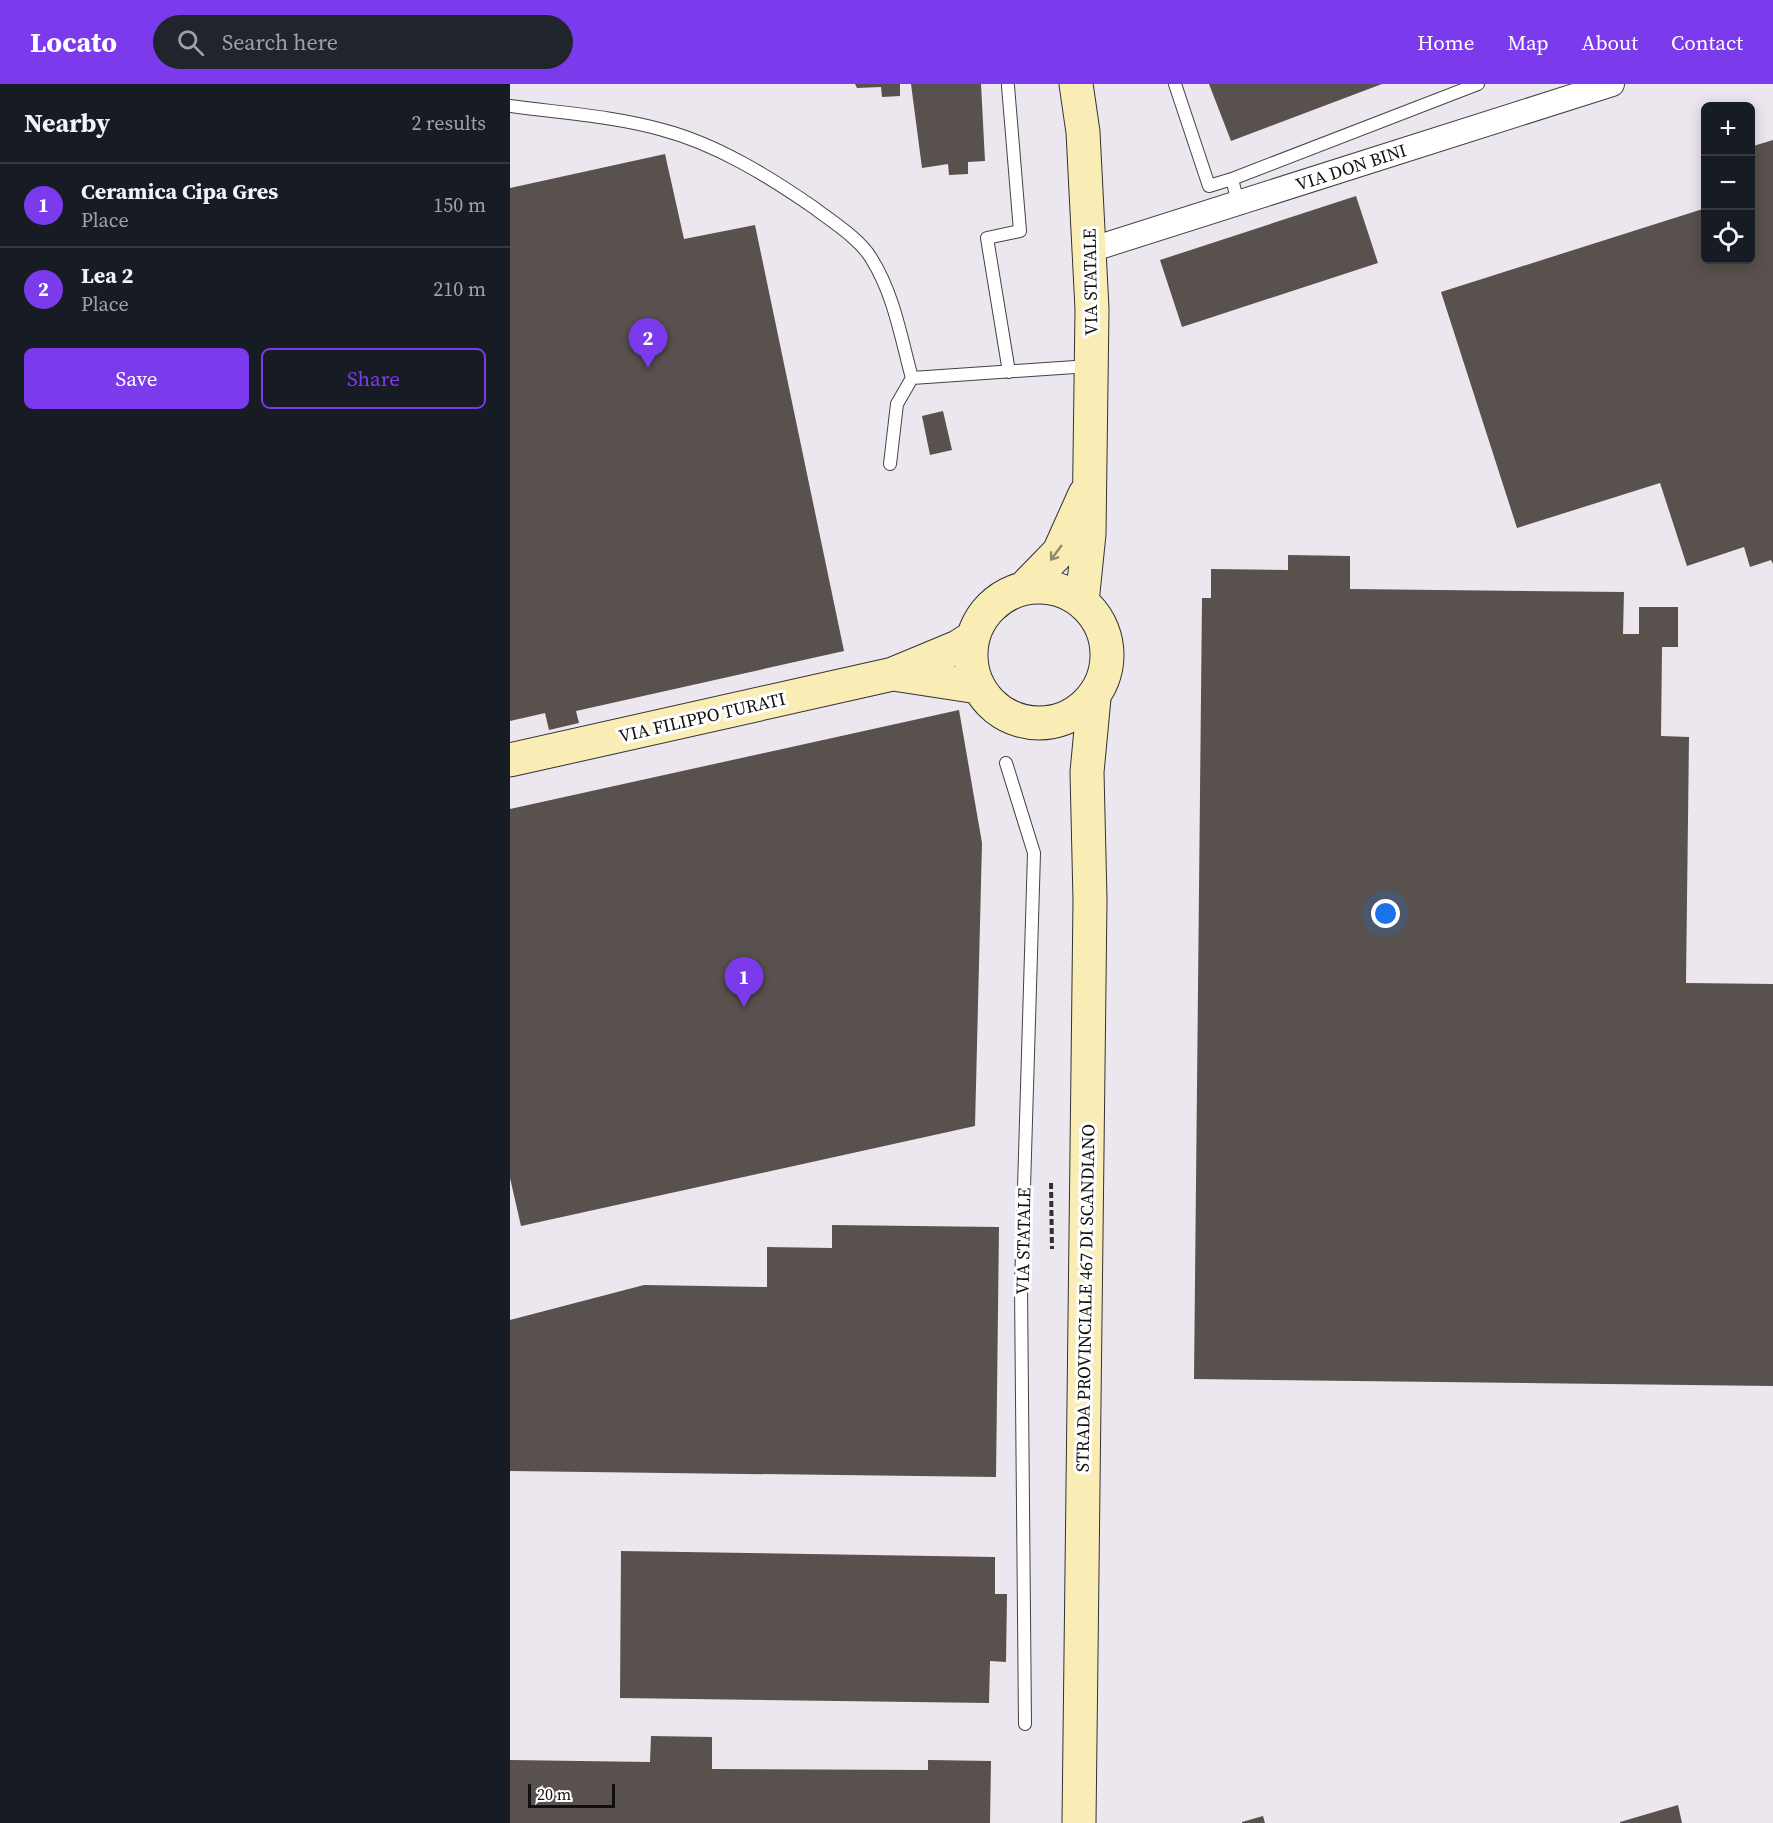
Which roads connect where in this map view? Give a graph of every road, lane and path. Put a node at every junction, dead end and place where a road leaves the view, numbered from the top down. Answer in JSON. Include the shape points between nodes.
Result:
{"nodes":[{"id":1,"x":1076,"y":84,"type":"edge"},
{"id":2,"x":1175,"y":84,"type":"edge"},
{"id":3,"x":1478,"y":84,"type":"edge"},
{"id":4,"x":1612,"y":84,"type":"edge"},
{"id":5,"x":1008,"y":86,"type":"dead end"},
{"id":6,"x":510,"y":106,"type":"edge"},
{"id":7,"x":1232,"y":179,"type":"junction"},
{"id":8,"x":1238,"y":203,"type":"junction"},
{"id":9,"x":1090,"y":250,"type":"junction"},
{"id":10,"x":1091,"y":366,"type":"junction"},
{"id":11,"x":1009,"y":372,"type":"junction"},
{"id":12,"x":912,"y":378,"type":"junction"},
{"id":13,"x":890,"y":464,"type":"dead end"},
{"id":14,"x":1090,"y":481,"type":"junction"},
{"id":15,"x":1024,"y":588,"type":"junction"},
{"id":16,"x":1082,"y":602,"type":"junction"},
{"id":17,"x":972,"y":638,"type":"junction"},
{"id":18,"x":893,"y":674,"type":"junction"},
{"id":19,"x":978,"y":687,"type":"junction"},
{"id":20,"x":1094,"y":698,"type":"junction"},
{"id":21,"x":1041,"y":724,"type":"junction"},
{"id":22,"x":510,"y":760,"type":"edge"},
{"id":23,"x":1006,"y":763,"type":"dead end"},
{"id":24,"x":1087,"y":772,"type":"junction"},
{"id":25,"x":1025,"y":1724,"type":"dead end"},
{"id":26,"x":1079,"y":1823,"type":"edge"}],
"edges":[{"from":1,"to":9,"type":"main road","name":"VIA STATALE"},
{"from":2,"to":7,"type":"lane","via":[[1209,186]]},
{"from":3,"to":7,"type":"lane"},
{"from":4,"to":8,"type":"street","name":"VIA DON BINI"},
{"from":5,"to":11,"type":"lane","via":[[1020,231],[987,238]]},
{"from":6,"to":12,"type":"lane","via":[[665,130],[739,162],[794,194],[840,227],[870,255],[885,282]]},
{"from":7,"to":8,"type":"lane"},
{"from":8,"to":9,"type":"street","name":"VIA DON BINI"},
{"from":9,"to":10,"type":"main road","name":"VIA STATALE"},
{"from":10,"to":11,"type":"lane"},
{"from":10,"to":14,"type":"main road","name":"VIA STATALE"},
{"from":11,"to":12,"type":"lane"},
{"from":12,"to":13,"type":"lane","via":[[897,404]]},
{"from":14,"to":15,"type":"main road","name":"VIA STATALE","one_way":true,"via":[[1059,552]]},
{"from":14,"to":16,"type":"main road","name":"VIA STATALE"},
{"from":15,"to":16,"type":"main road","name":"VIA STATALE","via":[[1065,591]]},
{"from":15,"to":17,"type":"main road","name":"VIA STATALE","via":[[992,605]]},
{"from":16,"to":20,"type":"main road","name":"VIA STATALE","via":[[1097,617],[1106,637],[1104,679]]},
{"from":17,"to":18,"type":"main road","name":"VIA FILIPPO TURATI"},
{"from":17,"to":19,"type":"main road","name":"VIA STATALE","via":[[972,671]]},
{"from":18,"to":19,"type":"main road","name":"VIA FILIPPO TURATI"},
{"from":18,"to":22,"type":"main road","name":"VIA FILIPPO TURATI"},
{"from":19,"to":21,"type":"main road","name":"VIA STATALE","via":[[1004,714],[1022,722]]},
{"from":20,"to":21,"type":"main road","name":"VIA STATALE","via":[[1061,721]]},
{"from":20,"to":24,"type":"main road","name":"VIA STATALE"},
{"from":21,"to":24,"type":"main road"},
{"from":23,"to":25,"type":"lane","name":"VIA STATALE","via":[[1034,853],[1021,1288]]},
{"from":24,"to":26,"type":"main road","name":"STRADA PROVINCIALE 467 DI SCANDIANO","via":[[1090,900]]}]}
